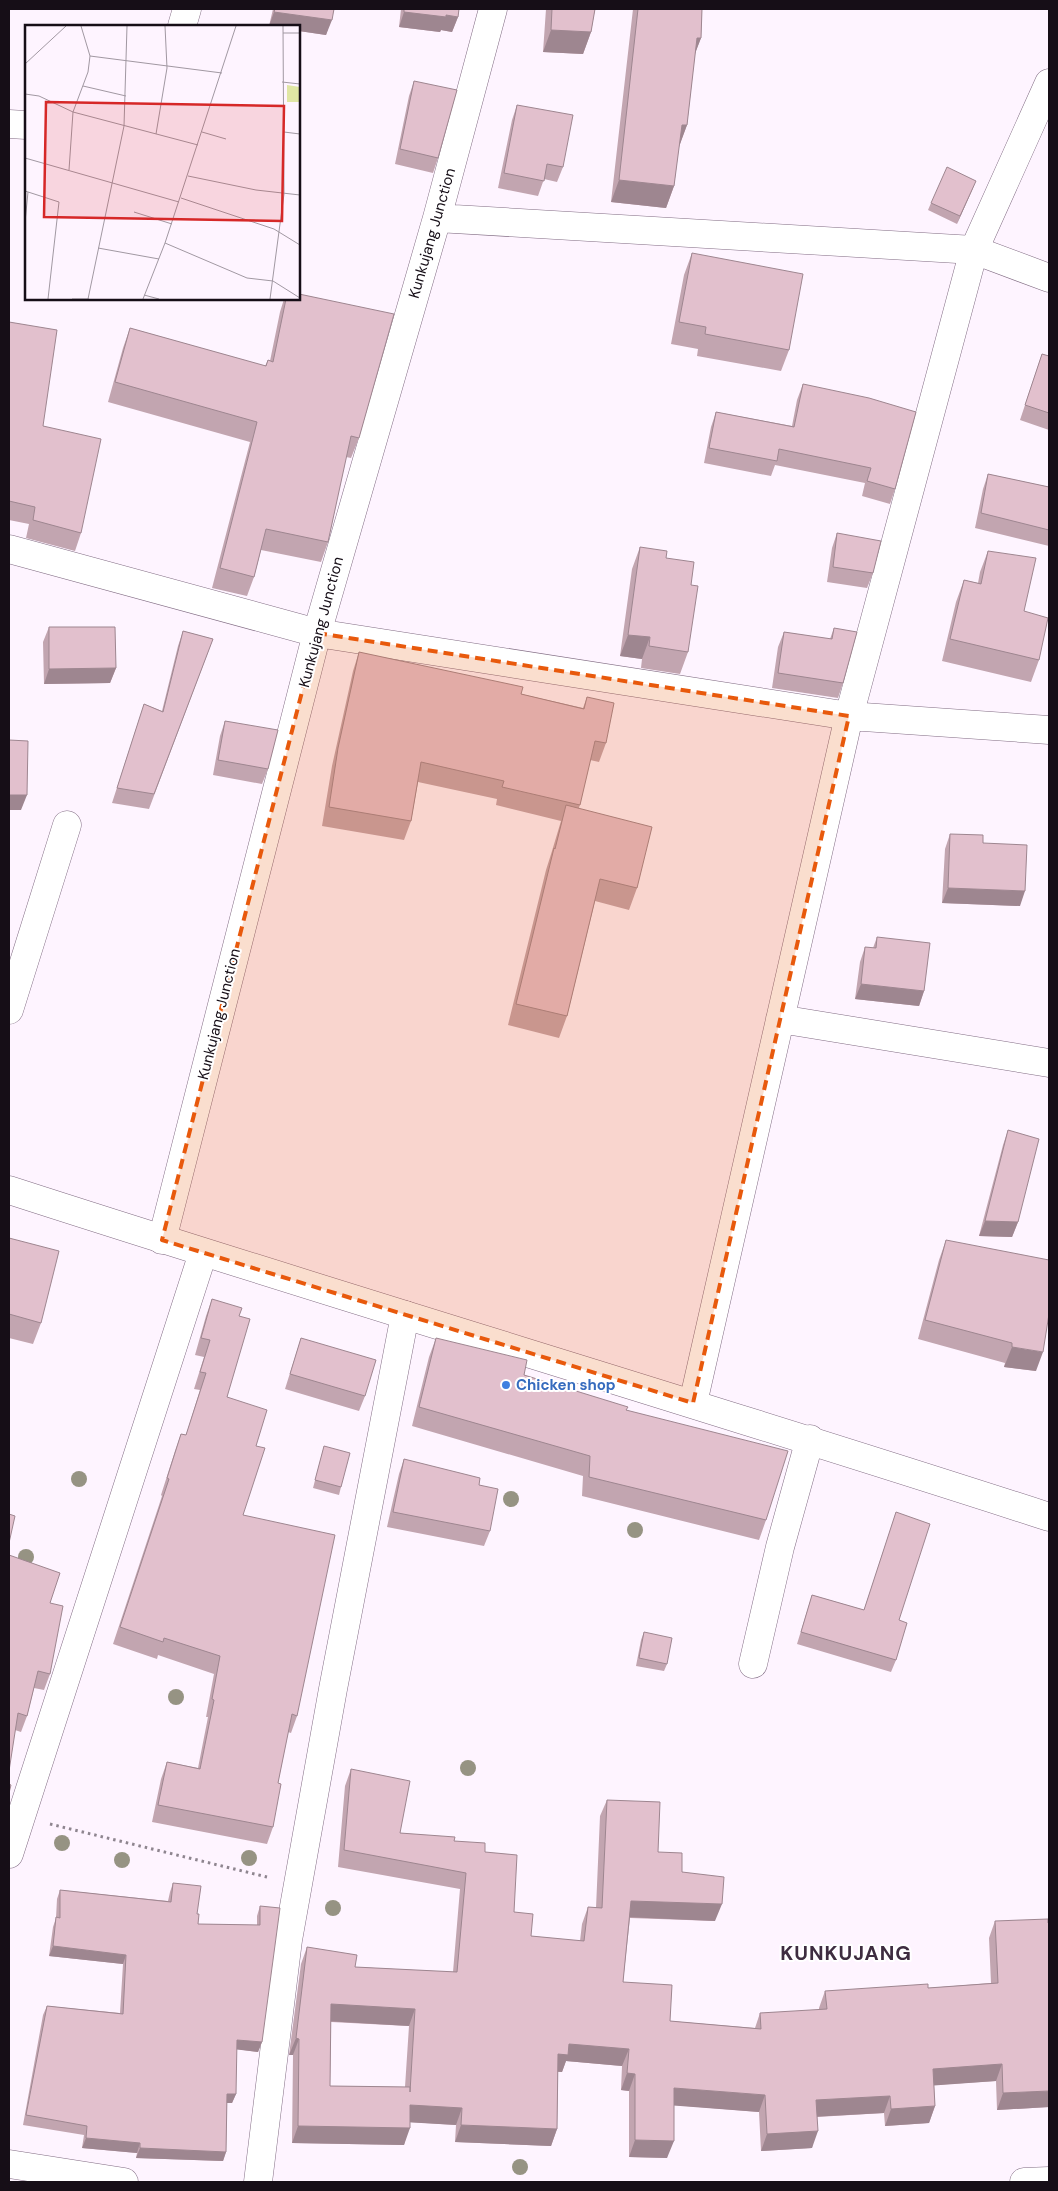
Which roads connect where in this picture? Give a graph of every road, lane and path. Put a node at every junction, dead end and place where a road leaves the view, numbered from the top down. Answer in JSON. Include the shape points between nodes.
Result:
{"nodes":[{"id":1,"x":187,"y":9,"type":"edge"},
{"id":2,"x":493,"y":9,"type":"edge"},
{"id":3,"x":182,"y":25,"type":"edge"},
{"id":4,"x":1049,"y":83,"type":"edge"},
{"id":5,"x":9,"y":124,"type":"edge"},
{"id":6,"x":25,"y":125,"type":"edge"},
{"id":7,"x":437,"y":218,"type":"junction"},
{"id":8,"x":974,"y":250,"type":"junction"},
{"id":9,"x":1049,"y":278,"type":"edge"},
{"id":10,"x":9,"y":549,"type":"edge"},
{"id":11,"x":317,"y":632,"type":"junction"},
{"id":12,"x":849,"y":716,"type":"junction"},
{"id":13,"x":1049,"y":730,"type":"edge"},
{"id":14,"x":67,"y":825,"type":"dead end"},
{"id":15,"x":9,"y":1010,"type":"edge"},
{"id":16,"x":780,"y":1019,"type":"junction"},
{"id":17,"x":1049,"y":1063,"type":"edge"},
{"id":18,"x":9,"y":1190,"type":"edge"},
{"id":19,"x":162,"y":1240,"type":"junction"},
{"id":20,"x":203,"y":1252,"type":"junction"},
{"id":21,"x":405,"y":1315,"type":"junction"},
{"id":22,"x":693,"y":1403,"type":"junction"},
{"id":23,"x":810,"y":1439,"type":"junction"},
{"id":24,"x":1049,"y":1517,"type":"edge"},
{"id":25,"x":753,"y":1664,"type":"dead end"},
{"id":26,"x":20,"y":1816,"type":"junction"},
{"id":27,"x":9,"y":1854,"type":"edge"},
{"id":28,"x":297,"y":1884,"type":"junction"},
{"id":29,"x":9,"y":2164,"type":"edge"},
{"id":30,"x":1049,"y":2181,"type":"edge"},
{"id":31,"x":124,"y":2182,"type":"edge"},
{"id":32,"x":258,"y":2182,"type":"edge"},
{"id":33,"x":1024,"y":2182,"type":"edge"}],
"edges":[{"from":1,"to":3,"type":"street"},
{"from":2,"to":7,"type":"street","name":"Kunkujang Junction"},
{"from":4,"to":8,"type":"street"},
{"from":5,"to":6,"type":"street"},
{"from":7,"to":8,"type":"street"},
{"from":7,"to":11,"type":"street","name":"Kunkujang Junction"},
{"from":8,"to":9,"type":"street"},
{"from":8,"to":12,"type":"street"},
{"from":10,"to":11,"type":"street"},
{"from":11,"to":12,"type":"street"},
{"from":11,"to":19,"type":"street","name":"Kunkujang Junction"},
{"from":12,"to":13,"type":"street"},
{"from":12,"to":16,"type":"street"},
{"from":14,"to":15,"type":"street"},
{"from":16,"to":17,"type":"street"},
{"from":16,"to":22,"type":"street"},
{"from":18,"to":19,"type":"street"},
{"from":19,"to":20,"type":"street"},
{"from":20,"to":21,"type":"street"},
{"from":20,"to":26,"type":"street"},
{"from":21,"to":22,"type":"street"},
{"from":21,"to":28,"type":"street"},
{"from":22,"to":23,"type":"street"},
{"from":23,"to":24,"type":"street"},
{"from":23,"to":25,"type":"street","via":[[780,1547]]},
{"from":26,"to":27,"type":"street"},
{"from":26,"to":28,"type":"path"},
{"from":28,"to":32,"type":"street"},
{"from":29,"to":31,"type":"street"},
{"from":30,"to":33,"type":"street"}]}
